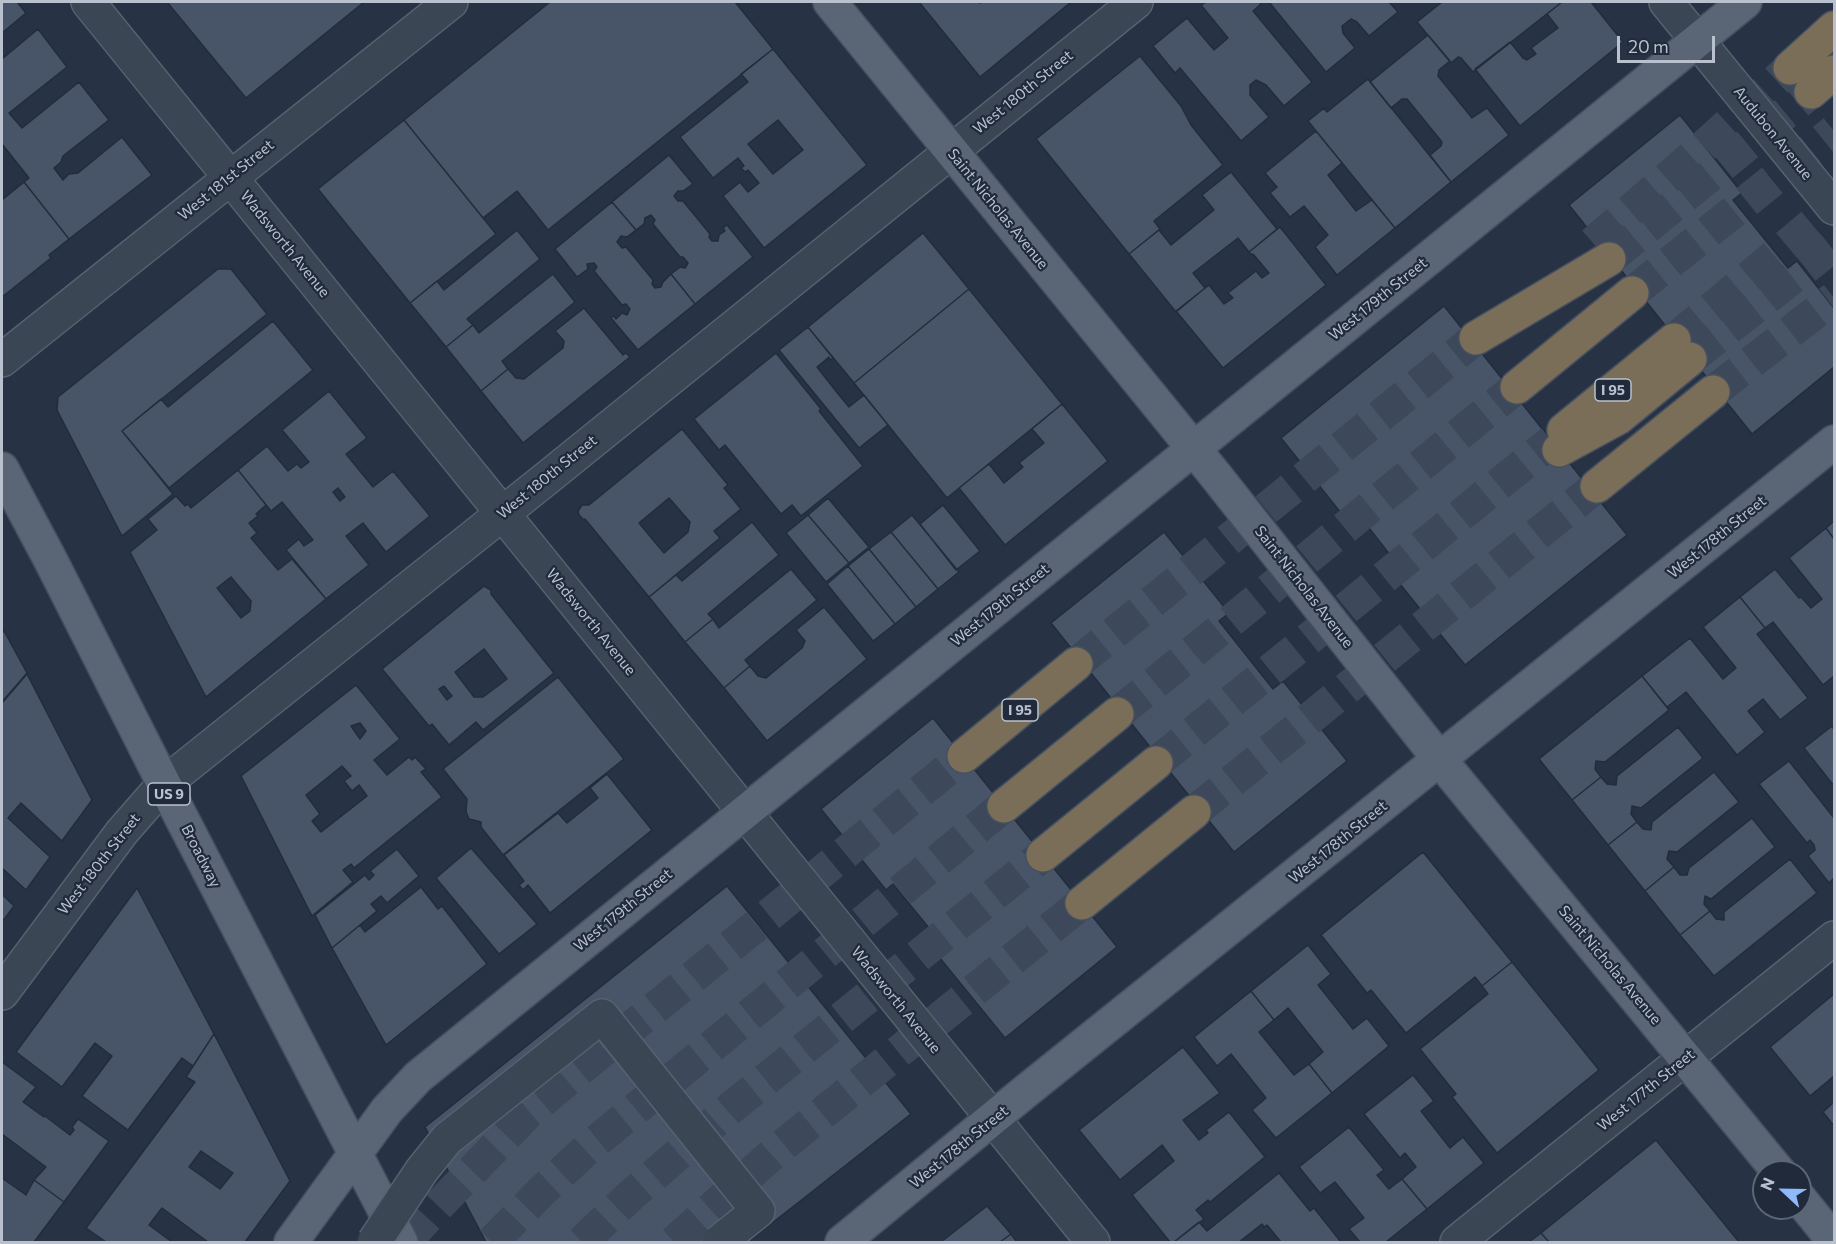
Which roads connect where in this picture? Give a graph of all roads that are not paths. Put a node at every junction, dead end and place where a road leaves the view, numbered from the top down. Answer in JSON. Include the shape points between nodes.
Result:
{"nodes":[{"id":1,"x":88,"y":2,"type":"edge"},
{"id":2,"x":451,"y":2,"type":"edge"},
{"id":3,"x":830,"y":2,"type":"edge"},
{"id":4,"x":1136,"y":2,"type":"edge"},
{"id":5,"x":1666,"y":2,"type":"edge"},
{"id":6,"x":1746,"y":2,"type":"edge"},
{"id":7,"x":1834,"y":28,"type":"edge"},
{"id":8,"x":1698,"y":40,"type":"junction"},
{"id":9,"x":1812,"y":77,"type":"tunnel mouth"},
{"id":10,"x":950,"y":151,"type":"junction"},
{"id":11,"x":230,"y":177,"type":"junction"},
{"id":12,"x":1834,"y":208,"type":"edge"},
{"id":13,"x":1601,"y":251,"type":"tunnel mouth"},
{"id":14,"x":1632,"y":293,"type":"tunnel mouth"},
{"id":15,"x":1476,"y":338,"type":"tunnel mouth"},
{"id":16,"x":1682,"y":350,"type":"tunnel mouth"},
{"id":17,"x":2,"y":360,"type":"edge"},
{"id":18,"x":1517,"y":387,"type":"tunnel mouth"},
{"id":19,"x":1713,"y":392,"type":"tunnel mouth"},
{"id":20,"x":1834,"y":442,"type":"edge"},
{"id":21,"x":1555,"y":445,"type":"tunnel mouth"},
{"id":22,"x":1193,"y":449,"type":"junction"},
{"id":23,"x":2,"y":469,"type":"edge"},
{"id":24,"x":1597,"y":486,"type":"tunnel mouth"},
{"id":25,"x":502,"y":513,"type":"junction"},
{"id":26,"x":1076,"y":664,"type":"tunnel mouth"},
{"id":27,"x":1117,"y":714,"type":"tunnel mouth"},
{"id":28,"x":964,"y":756,"type":"tunnel mouth"},
{"id":29,"x":1440,"y":760,"type":"junction"},
{"id":30,"x":1156,"y":764,"type":"tunnel mouth"},
{"id":31,"x":164,"y":784,"type":"junction"},
{"id":32,"x":1004,"y":806,"type":"tunnel mouth"},
{"id":33,"x":744,"y":812,"type":"junction"},
{"id":34,"x":1194,"y":812,"type":"tunnel mouth"},
{"id":35,"x":1043,"y":855,"type":"tunnel mouth"},
{"id":36,"x":1082,"y":903,"type":"tunnel mouth"},
{"id":37,"x":1834,"y":938,"type":"edge"},
{"id":38,"x":2,"y":993,"type":"edge"},
{"id":39,"x":1686,"y":1057,"type":"junction"},
{"id":40,"x":993,"y":1119,"type":"junction"},
{"id":41,"x":356,"y":1154,"type":"junction"},
{"id":42,"x":1769,"y":1160,"type":"edge"},
{"id":43,"x":1812,"y":1213,"type":"edge"},
{"id":44,"x":1834,"y":1241,"type":"edge"},
{"id":45,"x":291,"y":1242,"type":"edge"},
{"id":46,"x":374,"y":1242,"type":"edge"},
{"id":47,"x":401,"y":1242,"type":"edge"},
{"id":48,"x":719,"y":1242,"type":"edge"},
{"id":49,"x":842,"y":1242,"type":"edge"},
{"id":50,"x":1093,"y":1242,"type":"edge"},
{"id":51,"x":1457,"y":1242,"type":"edge"}],
"edges":[{"from":1,"to":11,"type":"street","name":"Wadsworth Avenue"},
{"from":2,"to":11,"type":"street","name":"West 181st Street"},
{"from":3,"to":10,"type":"main road","name":"Saint Nicholas Avenue"},
{"from":4,"to":10,"type":"street","name":"West 180th Street"},
{"from":5,"to":8,"type":"street","name":"Audubon Avenue"},
{"from":6,"to":8,"type":"main road","name":"West 179th Street"},
{"from":7,"to":9,"type":"highway"},
{"from":8,"to":12,"type":"street","name":"Audubon Avenue"},
{"from":8,"to":22,"type":"main road","name":"West 179th Street"},
{"from":10,"to":22,"type":"main road","name":"Saint Nicholas Avenue"},
{"from":10,"to":25,"type":"street","name":"West 180th Street"},
{"from":11,"to":17,"type":"street","name":"West 181st Street"},
{"from":11,"to":25,"type":"street","name":"Wadsworth Avenue"},
{"from":13,"to":15,"type":"highway"},
{"from":14,"to":18,"type":"highway"},
{"from":16,"to":21,"type":"highway","via":[[1618,418]]},
{"from":19,"to":24,"type":"highway"},
{"from":20,"to":29,"type":"main road","name":"West 178th Street"},
{"from":22,"to":29,"type":"main road","name":"Saint Nicholas Avenue"},
{"from":22,"to":33,"type":"main road","name":"West 179th Street"},
{"from":23,"to":31,"type":"main road","name":"Broadway","number":"US 9"},
{"from":25,"to":31,"type":"street","name":"West 180th Street"},
{"from":25,"to":33,"type":"street","name":"Wadsworth Avenue"},
{"from":26,"to":28,"type":"highway","number":"I 95"},
{"from":27,"to":32,"type":"highway"},
{"from":29,"to":39,"type":"main road","name":"Saint Nicholas Avenue"},
{"from":29,"to":40,"type":"main road","name":"West 178th Street"},
{"from":30,"to":35,"type":"highway"},
{"from":31,"to":38,"type":"street","name":"West 180th Street","via":[[122,832]]},
{"from":31,"to":41,"type":"main road","name":"Broadway","number":"US 9"},
{"from":33,"to":40,"type":"street","name":"Wadsworth Avenue"},
{"from":33,"to":41,"type":"main road","name":"West 179th Street","via":[[418,1077],[387,1110]]},
{"from":34,"to":36,"type":"highway"},
{"from":37,"to":39,"type":"street","name":"West 177th Street"},
{"from":39,"to":42,"type":"main road","name":"Saint Nicholas Avenue"},
{"from":39,"to":51,"type":"street","name":"West 177th Street"},
{"from":40,"to":49,"type":"main road","name":"West 178th Street"},
{"from":40,"to":50,"type":"street","name":"Wadsworth Avenue"},
{"from":41,"to":45,"type":"main road","name":"West 179th Street"},
{"from":41,"to":47,"type":"main road","name":"Broadway","number":"US 9"},
{"from":43,"to":44,"type":"main road"},
{"from":46,"to":48,"type":"street","bridge":true,"via":[[447,1139],[602,1016],[758,1211]]}]}
